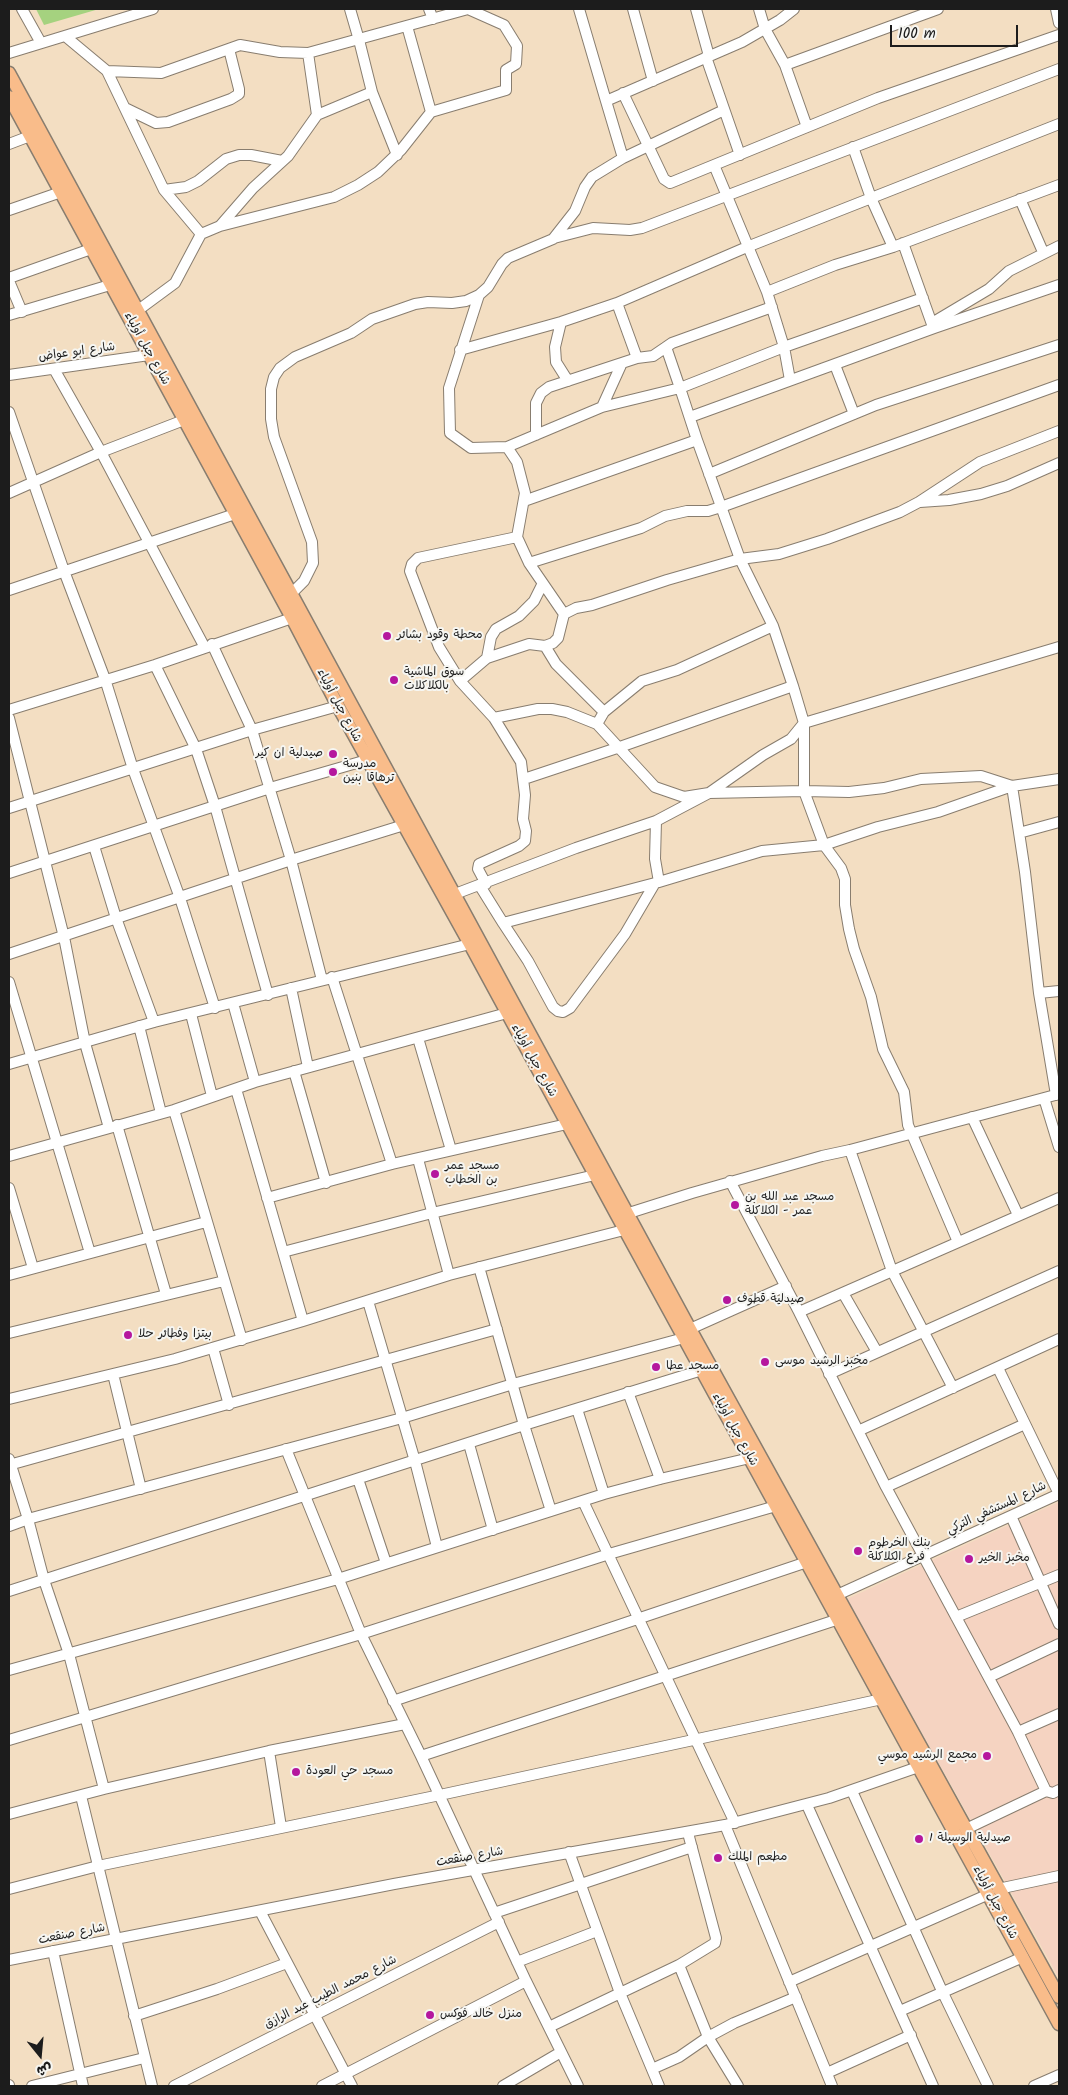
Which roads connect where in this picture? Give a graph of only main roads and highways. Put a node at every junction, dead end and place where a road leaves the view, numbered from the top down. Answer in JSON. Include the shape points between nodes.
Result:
{"nodes":[{"id":1,"x":9,"y":73,"type":"edge"},
{"id":2,"x":9,"y":97,"type":"edge"},
{"id":3,"x":624,"y":1220,"type":"junction"},
{"id":4,"x":687,"y":1333,"type":"junction"},
{"id":5,"x":924,"y":1765,"type":"junction"},
{"id":6,"x":994,"y":1892,"type":"junction"},
{"id":7,"x":1059,"y":1997,"type":"edge"},
{"id":8,"x":1059,"y":2024,"type":"edge"}],
"edges":[{"from":1,"to":3,"type":"main road","name":"شارع جبل أولياء","via":[[455,894]]},
{"from":2,"to":3,"type":"main road","name":"شارع جبل أولياء","via":[[338,706],[595,1175]]},
{"from":3,"to":4,"type":"main road","name":"شارع جبل أولياء"},
{"from":3,"to":4,"type":"main road","name":"شارع جبل أولياء"},
{"from":4,"to":5,"type":"main road","name":"شارع جبل أولياء","via":[[837,1595]]},
{"from":4,"to":5,"type":"main road","name":"شارع جبل أولياء","via":[[702,1370],[776,1506],[882,1698]]},
{"from":5,"to":6,"type":"main road","name":"شارع جبل أولياء"},
{"from":5,"to":6,"type":"main road","name":"شارع جبل أولياء","via":[[966,1829]]},
{"from":6,"to":7,"type":"main road","name":"شارع جبل أولياء"},
{"from":6,"to":8,"type":"main road","name":"شارع جبل أولياء","via":[[1023,1957]]}]}
